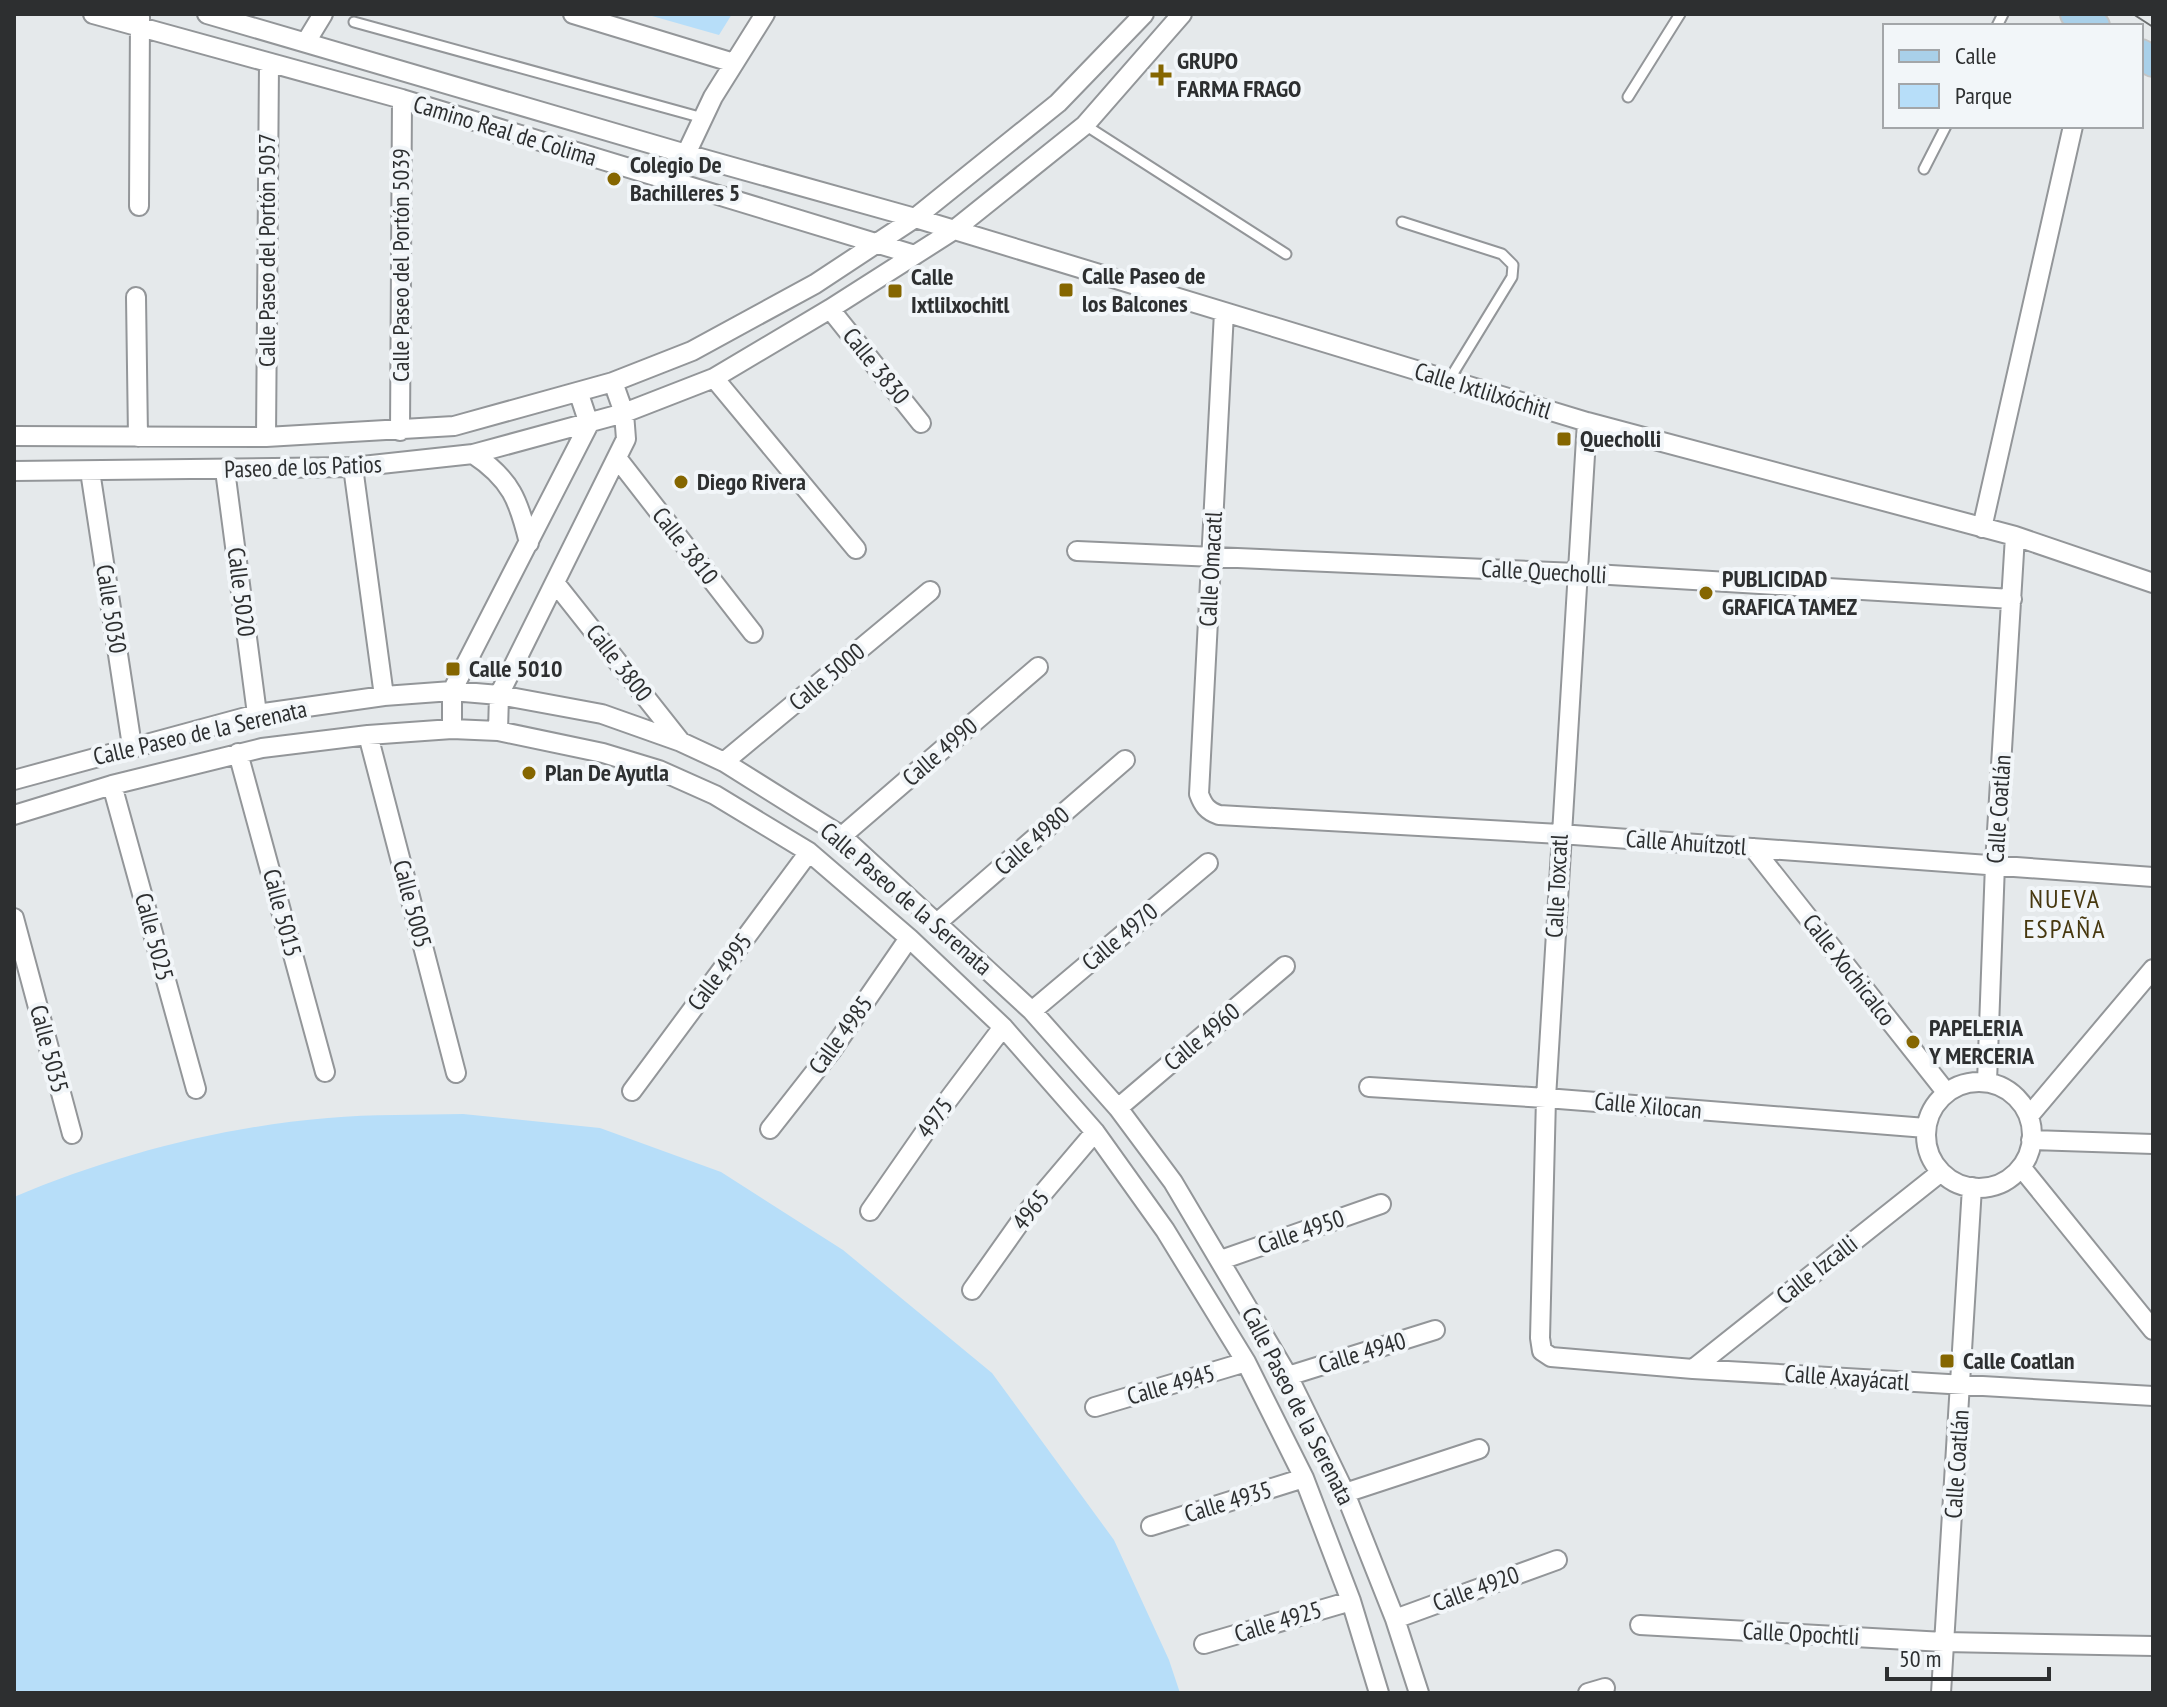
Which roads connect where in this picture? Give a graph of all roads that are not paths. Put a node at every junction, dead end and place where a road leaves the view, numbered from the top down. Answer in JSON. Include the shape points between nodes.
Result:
{"nodes":[{"id":1,"x":94,"y":14,"type":"edge"},
{"id":2,"x":207,"y":14,"type":"edge"},
{"id":3,"x":323,"y":14,"type":"edge"},
{"id":4,"x":573,"y":14,"type":"edge"},
{"id":5,"x":765,"y":14,"type":"edge"},
{"id":6,"x":1144,"y":14,"type":"edge"},
{"id":7,"x":1182,"y":14,"type":"edge"},
{"id":8,"x":1680,"y":14,"type":"edge"},
{"id":9,"x":121,"y":18,"type":"edge"},
{"id":10,"x":603,"y":18,"type":"edge"},
{"id":11,"x":139,"y":20,"type":"edge"},
{"id":12,"x":262,"y":22,"type":"edge"},
{"id":13,"x":354,"y":22,"type":"dead end"},
{"id":14,"x":306,"y":42,"type":"junction"},
{"id":15,"x":269,"y":63,"type":"junction"},
{"id":16,"x":734,"y":63,"type":"junction"},
{"id":17,"x":1628,"y":97,"type":"dead end"},
{"id":18,"x":402,"y":99,"type":"junction"},
{"id":19,"x":703,"y":118,"type":"junction"},
{"id":20,"x":1085,"y":125,"type":"junction"},
{"id":21,"x":1945,"y":128,"type":"edge"},
{"id":22,"x":2073,"y":128,"type":"edge"},
{"id":23,"x":646,"y":142,"type":"junction"},
{"id":24,"x":686,"y":154,"type":"junction"},
{"id":25,"x":1924,"y":169,"type":"dead end"},
{"id":26,"x":637,"y":171,"type":"junction"},
{"id":27,"x":139,"y":206,"type":"dead end"},
{"id":28,"x":915,"y":218,"type":"junction"},
{"id":29,"x":1402,"y":222,"type":"dead end"},
{"id":30,"x":954,"y":230,"type":"junction"},
{"id":31,"x":876,"y":244,"type":"junction"},
{"id":32,"x":1286,"y":254,"type":"dead end"},
{"id":33,"x":915,"y":255,"type":"junction"},
{"id":34,"x":136,"y":297,"type":"dead end"},
{"id":35,"x":830,"y":309,"type":"junction"},
{"id":36,"x":1224,"y":312,"type":"junction"},
{"id":37,"x":714,"y":378,"type":"junction"},
{"id":38,"x":1449,"y":380,"type":"junction"},
{"id":39,"x":613,"y":382,"type":"junction"},
{"id":40,"x":579,"y":394,"type":"junction"},
{"id":41,"x":624,"y":413,"type":"junction"},
{"id":42,"x":1587,"y":422,"type":"junction"},
{"id":43,"x":921,"y":423,"type":"dead end"},
{"id":44,"x":589,"y":424,"type":"junction"},
{"id":45,"x":400,"y":431,"type":"junction"},
{"id":46,"x":14,"y":436,"type":"edge"},
{"id":47,"x":138,"y":437,"type":"junction"},
{"id":48,"x":266,"y":437,"type":"junction"},
{"id":49,"x":473,"y":454,"type":"junction"},
{"id":50,"x":617,"y":458,"type":"junction"},
{"id":51,"x":353,"y":467,"type":"junction"},
{"id":52,"x":225,"y":470,"type":"junction"},
{"id":53,"x":14,"y":471,"type":"edge"},
{"id":54,"x":90,"y":471,"type":"junction"},
{"id":55,"x":1982,"y":528,"type":"junction"},
{"id":56,"x":2015,"y":536,"type":"junction"},
{"id":57,"x":529,"y":543,"type":"junction"},
{"id":58,"x":856,"y":549,"type":"dead end"},
{"id":59,"x":1077,"y":551,"type":"dead end"},
{"id":60,"x":1211,"y":557,"type":"junction"},
{"id":61,"x":1577,"y":573,"type":"junction"},
{"id":62,"x":2153,"y":583,"type":"edge"},
{"id":63,"x":556,"y":584,"type":"junction"},
{"id":64,"x":930,"y":591,"type":"dead end"},
{"id":65,"x":2012,"y":599,"type":"junction"},
{"id":66,"x":753,"y":633,"type":"dead end"},
{"id":67,"x":1038,"y":667,"type":"dead end"},
{"id":68,"x":452,"y":691,"type":"junction"},
{"id":69,"x":499,"y":695,"type":"junction"},
{"id":70,"x":384,"y":696,"type":"junction"},
{"id":71,"x":257,"y":714,"type":"junction"},
{"id":72,"x":452,"y":729,"type":"junction"},
{"id":73,"x":498,"y":731,"type":"junction"},
{"id":74,"x":368,"y":735,"type":"junction"},
{"id":75,"x":681,"y":742,"type":"junction"},
{"id":76,"x":132,"y":746,"type":"junction"},
{"id":77,"x":238,"y":753,"type":"junction"},
{"id":78,"x":1125,"y":760,"type":"dead end"},
{"id":79,"x":724,"y":762,"type":"junction"},
{"id":80,"x":14,"y":780,"type":"edge"},
{"id":81,"x":112,"y":785,"type":"junction"},
{"id":82,"x":14,"y":815,"type":"edge"},
{"id":83,"x":1219,"y":815,"type":"joint"},
{"id":84,"x":1560,"y":834,"type":"junction"},
{"id":85,"x":842,"y":836,"type":"junction"},
{"id":86,"x":1753,"y":848,"type":"junction"},
{"id":87,"x":809,"y":852,"type":"junction"},
{"id":88,"x":1208,"y":863,"type":"dead end"},
{"id":89,"x":1995,"y":864,"type":"junction"},
{"id":90,"x":2153,"y":877,"type":"edge"},
{"id":91,"x":14,"y":918,"type":"edge"},
{"id":92,"x":938,"y":922,"type":"junction"},
{"id":93,"x":909,"y":938,"type":"junction"},
{"id":94,"x":1285,"y":966,"type":"dead end"},
{"id":95,"x":2153,"y":969,"type":"edge"},
{"id":96,"x":1032,"y":1011,"type":"junction"},
{"id":97,"x":1003,"y":1027,"type":"junction"},
{"id":98,"x":325,"y":1072,"type":"dead end"},
{"id":99,"x":456,"y":1073,"type":"dead end"},
{"id":100,"x":1987,"y":1082,"type":"junction"},
{"id":101,"x":1369,"y":1087,"type":"dead end"},
{"id":102,"x":196,"y":1089,"type":"dead end"},
{"id":103,"x":632,"y":1091,"type":"dead end"},
{"id":104,"x":1946,"y":1092,"type":"junction"},
{"id":105,"x":1546,"y":1098,"type":"junction"},
{"id":106,"x":1118,"y":1108,"type":"junction"},
{"id":107,"x":2029,"y":1116,"type":"junction"},
{"id":108,"x":1926,"y":1128,"type":"junction"},
{"id":109,"x":770,"y":1129,"type":"dead end"},
{"id":110,"x":1095,"y":1132,"type":"junction"},
{"id":111,"x":72,"y":1134,"type":"dead end"},
{"id":112,"x":2031,"y":1140,"type":"junction"},
{"id":113,"x":2153,"y":1144,"type":"edge"},
{"id":114,"x":2021,"y":1167,"type":"junction"},
{"id":115,"x":1941,"y":1172,"type":"junction"},
{"id":116,"x":1972,"y":1187,"type":"junction"},
{"id":117,"x":1381,"y":1204,"type":"dead end"},
{"id":118,"x":870,"y":1211,"type":"dead end"},
{"id":119,"x":1221,"y":1260,"type":"junction"},
{"id":120,"x":972,"y":1290,"type":"dead end"},
{"id":121,"x":1435,"y":1330,"type":"dead end"},
{"id":122,"x":2153,"y":1330,"type":"edge"},
{"id":123,"x":1542,"y":1351,"type":"joint"},
{"id":124,"x":1246,"y":1362,"type":"junction"},
{"id":125,"x":1693,"y":1369,"type":"junction"},
{"id":126,"x":1288,"y":1376,"type":"junction"},
{"id":127,"x":1962,"y":1386,"type":"junction"},
{"id":128,"x":2153,"y":1396,"type":"edge"},
{"id":129,"x":1095,"y":1407,"type":"dead end"},
{"id":130,"x":1479,"y":1449,"type":"dead end"},
{"id":131,"x":1304,"y":1478,"type":"junction"},
{"id":132,"x":1345,"y":1493,"type":"junction"},
{"id":133,"x":1151,"y":1526,"type":"dead end"},
{"id":134,"x":1557,"y":1560,"type":"dead end"},
{"id":135,"x":1351,"y":1601,"type":"junction"},
{"id":136,"x":1395,"y":1619,"type":"junction"},
{"id":137,"x":1640,"y":1625,"type":"dead end"},
{"id":138,"x":1944,"y":1642,"type":"junction"},
{"id":139,"x":1204,"y":1644,"type":"dead end"},
{"id":140,"x":2153,"y":1646,"type":"edge"},
{"id":141,"x":1379,"y":1693,"type":"edge"},
{"id":142,"x":1419,"y":1693,"type":"edge"},
{"id":143,"x":1941,"y":1693,"type":"edge"}],
"edges":[{"from":1,"to":9,"type":"street","name":"Camino Real de Colima"},
{"from":2,"to":12,"type":"street","name":"Camino Real de Colima"},
{"from":3,"to":14,"type":"street"},
{"from":4,"to":10,"type":"street"},
{"from":5,"to":16,"type":"street"},
{"from":6,"to":28,"type":"street","via":[[1058,103]]},
{"from":7,"to":20,"type":"street"},
{"from":8,"to":17,"type":"lane"},
{"from":9,"to":11,"type":"street","name":"Camino Real de Colima"},
{"from":10,"to":16,"type":"street"},
{"from":11,"to":15,"type":"street","name":"Camino Real de Colima"},
{"from":11,"to":27,"type":"street"},
{"from":12,"to":14,"type":"street","name":"Camino Real de Colima"},
{"from":13,"to":19,"type":"lane"},
{"from":14,"to":23,"type":"street","name":"Camino Real de Colima"},
{"from":15,"to":18,"type":"street","name":"Camino Real de Colima"},
{"from":15,"to":48,"type":"street","name":"Calle Paseo del Portón 5057"},
{"from":16,"to":19,"type":"street"},
{"from":18,"to":26,"type":"street","name":"Camino Real de Colima"},
{"from":18,"to":45,"type":"street","name":"Calle Paseo del Portón 5039"},
{"from":19,"to":24,"type":"street"},
{"from":20,"to":30,"type":"street"},
{"from":20,"to":32,"type":"lane"},
{"from":21,"to":25,"type":"lane"},
{"from":22,"to":55,"type":"street"},
{"from":23,"to":24,"type":"street","name":"Camino Real de Colima"},
{"from":23,"to":26,"type":"street"},
{"from":24,"to":28,"type":"street","name":"Camino Real de Colima"},
{"from":26,"to":31,"type":"street","name":"Camino Real de Colima"},
{"from":28,"to":30,"type":"street","name":"Camino Real de Colima"},
{"from":28,"to":31,"type":"street","name":"Paseo de los Patios"},
{"from":29,"to":38,"type":"lane","via":[[1502,254],[1513,265],[1512,277]]},
{"from":30,"to":33,"type":"street","name":"Paseo de los Patios"},
{"from":30,"to":36,"type":"street","name":"Calle Ixtlilxóchitl"},
{"from":31,"to":33,"type":"street","name":"Camino Real de Colima"},
{"from":31,"to":39,"type":"street","name":"Paseo de los Patios","via":[[692,351]]},
{"from":33,"to":35,"type":"street","name":"Paseo de los Patios"},
{"from":34,"to":47,"type":"street"},
{"from":35,"to":37,"type":"street","name":"Paseo de los Patios"},
{"from":35,"to":43,"type":"street","name":"Calle 3830"},
{"from":36,"to":38,"type":"street","name":"Calle Ixtlilxóchitl"},
{"from":36,"to":60,"type":"street","name":"Calle Omacatl"},
{"from":37,"to":41,"type":"street","name":"Paseo de los Patios"},
{"from":37,"to":58,"type":"street"},
{"from":38,"to":42,"type":"street","name":"Calle Ixtlilxóchitl"},
{"from":39,"to":40,"type":"street","name":"Paseo de los Patios"},
{"from":39,"to":41,"type":"street"},
{"from":40,"to":44,"type":"street"},
{"from":40,"to":45,"type":"street","name":"Paseo de los Patios","via":[[454,426]]},
{"from":41,"to":44,"type":"street","name":"Paseo de los Patios"},
{"from":41,"to":50,"type":"street","via":[[628,432]]},
{"from":42,"to":55,"type":"street","name":"Calle Ixtlilxóchitl"},
{"from":42,"to":61,"type":"street","name":"Calle Toxcatl"},
{"from":44,"to":49,"type":"street","name":"Paseo de los Patios"},
{"from":44,"to":57,"type":"street"},
{"from":45,"to":48,"type":"street","name":"Paseo de los Patios"},
{"from":46,"to":47,"type":"street","name":"Paseo de los Patios"},
{"from":47,"to":48,"type":"street","name":"Paseo de los Patios"},
{"from":49,"to":51,"type":"street","name":"Paseo de los Patios"},
{"from":49,"to":57,"type":"street","via":[[496,471],[515,496]]},
{"from":50,"to":63,"type":"street"},
{"from":50,"to":66,"type":"street","name":"Calle 3810"},
{"from":51,"to":52,"type":"street","name":"Paseo de los Patios"},
{"from":51,"to":70,"type":"street"},
{"from":52,"to":54,"type":"street","name":"Paseo de los Patios"},
{"from":52,"to":71,"type":"street","name":"Calle 5020"},
{"from":53,"to":54,"type":"street","name":"Paseo de los Patios"},
{"from":54,"to":76,"type":"street","name":"Calle 5030"},
{"from":55,"to":56,"type":"street","name":"Calle Ixtlilxóchitl"},
{"from":56,"to":62,"type":"street","name":"Calle Ixtlilxóchitl"},
{"from":56,"to":65,"type":"street","name":"Calle Coatlán"},
{"from":57,"to":68,"type":"street"},
{"from":59,"to":60,"type":"street","name":"Calle Quecholli"},
{"from":60,"to":61,"type":"street","name":"Calle Quecholli"},
{"from":60,"to":83,"type":"street","name":"Calle Omacatl","via":[[1199,794],[1205,808]]},
{"from":61,"to":65,"type":"street","name":"Calle Quecholli"},
{"from":61,"to":84,"type":"street","name":"Calle Toxcatl"},
{"from":63,"to":69,"type":"street"},
{"from":63,"to":75,"type":"street","name":"Calle 3800"},
{"from":64,"to":79,"type":"street","name":"Calle 5000"},
{"from":65,"to":89,"type":"street","name":"Calle Coatlán"},
{"from":67,"to":85,"type":"street","name":"Calle 4990"},
{"from":68,"to":69,"type":"street","name":"Calle Paseo de la Serenata"},
{"from":68,"to":70,"type":"street","name":"Calle Paseo de la Serenata"},
{"from":68,"to":72,"type":"street"},
{"from":69,"to":73,"type":"street"},
{"from":69,"to":75,"type":"street","name":"Calle Paseo de la Serenata","via":[[602,714]]},
{"from":70,"to":71,"type":"street","name":"Calle Paseo de la Serenata"},
{"from":71,"to":76,"type":"street","name":"Calle Paseo de la Serenata"},
{"from":72,"to":73,"type":"street","name":"Calle Paseo de la Serenata"},
{"from":72,"to":74,"type":"street","name":"Calle Paseo de la Serenata"},
{"from":73,"to":87,"type":"street","name":"Calle Paseo de la Serenata","via":[[659,770],[715,795]]},
{"from":74,"to":77,"type":"street","name":"Calle Paseo de la Serenata"},
{"from":74,"to":99,"type":"street","name":"Calle 5005"},
{"from":75,"to":79,"type":"street","name":"Calle Paseo de la Serenata"},
{"from":76,"to":80,"type":"street","name":"Calle Paseo de la Serenata"},
{"from":77,"to":81,"type":"street","name":"Calle Paseo de la Serenata"},
{"from":77,"to":98,"type":"street","name":"Calle 5015"},
{"from":78,"to":92,"type":"street","name":"Calle 4980"},
{"from":79,"to":85,"type":"street","name":"Calle Paseo de la Serenata"},
{"from":81,"to":82,"type":"street","name":"Calle Paseo de la Serenata"},
{"from":81,"to":102,"type":"street","name":"Calle 5025"},
{"from":83,"to":84,"type":"street","name":"Calle Ahuítzotl"},
{"from":84,"to":86,"type":"street","name":"Calle Ahuítzotl"},
{"from":84,"to":105,"type":"street","name":"Calle Toxcatl"},
{"from":85,"to":92,"type":"street","name":"Calle Paseo de la Serenata"},
{"from":86,"to":89,"type":"street","name":"Calle Ahuítzotl"},
{"from":86,"to":104,"type":"street","name":"Calle Xochicalco"},
{"from":87,"to":93,"type":"street","name":"Calle Paseo de la Serenata"},
{"from":87,"to":103,"type":"street","name":"Calle 4995"},
{"from":88,"to":96,"type":"street","name":"Calle 4970"},
{"from":89,"to":90,"type":"street","name":"Calle Ahuítzotl"},
{"from":89,"to":100,"type":"street","name":"Calle Coatlán"},
{"from":91,"to":111,"type":"street","name":"Calle 5035"},
{"from":92,"to":96,"type":"street","name":"Calle Paseo de la Serenata"},
{"from":93,"to":97,"type":"street","name":"Calle Paseo de la Serenata"},
{"from":93,"to":109,"type":"street","name":"Calle 4985"},
{"from":94,"to":106,"type":"street","name":"Calle 4960"},
{"from":95,"to":107,"type":"street"},
{"from":96,"to":106,"type":"street","name":"Calle Paseo de la Serenata"},
{"from":97,"to":110,"type":"street","name":"Calle Paseo de la Serenata"},
{"from":97,"to":118,"type":"street","name":"4975"},
{"from":100,"to":104,"type":"street","via":[[1968,1082]]},
{"from":100,"to":107,"type":"street","via":[[2015,1096]]},
{"from":101,"to":105,"type":"street","name":"Calle Xilocan"},
{"from":104,"to":108,"type":"street"},
{"from":105,"to":108,"type":"street","name":"Calle Xilocan"},
{"from":105,"to":123,"type":"street","name":"Calle Toxcatl"},
{"from":106,"to":119,"type":"street","name":"Calle Paseo de la Serenata","via":[[1173,1182]]},
{"from":107,"to":112,"type":"street"},
{"from":108,"to":115,"type":"street","via":[[1930,1155]]},
{"from":110,"to":120,"type":"street","name":"4965","via":[[1028,1211]]},
{"from":110,"to":124,"type":"street","name":"Calle Paseo de la Serenata","via":[[1165,1230]]},
{"from":112,"to":113,"type":"street"},
{"from":112,"to":114,"type":"street"},
{"from":114,"to":116,"type":"street","via":[[2003,1182]]},
{"from":114,"to":122,"type":"street"},
{"from":115,"to":116,"type":"street"},
{"from":115,"to":125,"type":"street","name":"Calle Izcalli"},
{"from":116,"to":127,"type":"street","name":"Calle Coatlán"},
{"from":117,"to":119,"type":"street","name":"Calle 4950"},
{"from":119,"to":126,"type":"street","name":"Calle Paseo de la Serenata"},
{"from":121,"to":126,"type":"street","name":"Calle 4940"},
{"from":123,"to":125,"type":"street","name":"Calle Axayácatl","via":[[1551,1357]]},
{"from":124,"to":129,"type":"street","name":"Calle 4945"},
{"from":124,"to":131,"type":"street","name":"Calle Paseo de la Serenata"},
{"from":125,"to":127,"type":"street","name":"Calle Axayácatl"},
{"from":126,"to":132,"type":"street","name":"Calle Paseo de la Serenata"},
{"from":127,"to":128,"type":"street","name":"Calle Axayácatl"},
{"from":127,"to":138,"type":"street","name":"Calle Coatlán"},
{"from":130,"to":132,"type":"street"},
{"from":131,"to":133,"type":"street","name":"Calle 4935"},
{"from":131,"to":135,"type":"street","name":"Calle Paseo de la Serenata"},
{"from":132,"to":136,"type":"street","name":"Calle Paseo de la Serenata"},
{"from":134,"to":136,"type":"street","name":"Calle 4920"},
{"from":135,"to":139,"type":"street","name":"Calle 4925"},
{"from":135,"to":141,"type":"street","name":"Calle Paseo de la Serenata"},
{"from":136,"to":142,"type":"street","name":"Calle Paseo de la Serenata"},
{"from":137,"to":138,"type":"street","name":"Calle Opochtli"},
{"from":138,"to":140,"type":"street","name":"Calle Opochtli"},
{"from":138,"to":143,"type":"street","name":"Calle Coatlán"}]}
